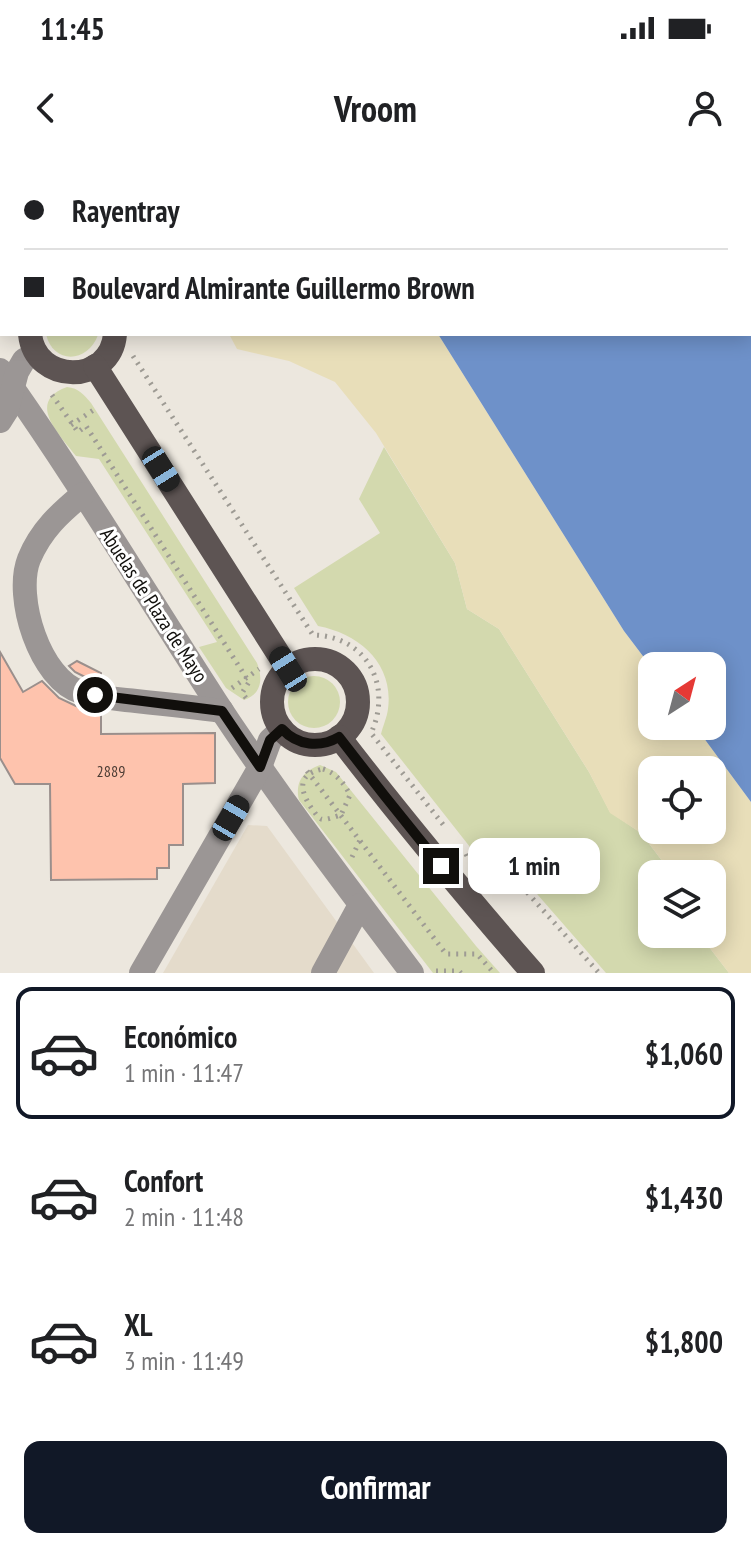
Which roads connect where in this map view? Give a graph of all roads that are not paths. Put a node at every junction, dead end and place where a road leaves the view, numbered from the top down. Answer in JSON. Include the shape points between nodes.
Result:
{"nodes":[{"id":1,"x":114,"y":336,"type":"edge"},
{"id":2,"x":33,"y":344,"type":"edge"},
{"id":3,"x":95,"y":366,"type":"junction"},
{"id":4,"x":7,"y":380,"type":"edge"},
{"id":5,"x":0,"y":421,"type":"edge"},
{"id":6,"x":83,"y":494,"type":"junction"},
{"id":7,"x":288,"y":669,"type":"junction"},
{"id":8,"x":222,"y":711,"type":"junction"},
{"id":9,"x":282,"y":729,"type":"junction"},
{"id":10,"x":339,"y":737,"type":"junction"},
{"id":11,"x":260,"y":767,"type":"junction"},
{"id":12,"x":360,"y":905,"type":"junction"},
{"id":13,"x":141,"y":973,"type":"edge"},
{"id":14,"x":323,"y":973,"type":"edge"},
{"id":15,"x":412,"y":973,"type":"edge"},
{"id":16,"x":533,"y":973,"type":"edge"}],
"edges":[{"from":1,"to":3,"type":"main road","via":[[109,353]]},
{"from":2,"to":3,"type":"main road","via":[[47,365],[60,371]]},
{"from":2,"to":4,"type":"street"},
{"from":3,"to":7,"type":"main road"},
{"from":4,"to":5,"type":"street","via":[[7,410]]},
{"from":4,"to":6,"type":"street","name":"Abuelas de Plaza de Mayo"},
{"from":6,"to":8,"type":"street","name":"Abuelas de Plaza de Mayo"},
{"from":6,"to":8,"type":"street","via":[[52,520],[28,561],[24,598],[37,644],[56,677],[79,692]]},
{"from":7,"to":9,"type":"main road","via":[[271,698]]},
{"from":7,"to":10,"type":"main road","via":[[322,659],[346,673],[354,684],[357,711]]},
{"from":8,"to":11,"type":"street","name":"Abuelas de Plaza de Mayo"},
{"from":9,"to":10,"type":"main road","via":[[302,743],[317,745]]},
{"from":9,"to":11,"type":"street","via":[[270,740]]},
{"from":10,"to":16,"type":"main road"},
{"from":11,"to":12,"type":"street","name":"Abuelas de Plaza de Mayo"},
{"from":11,"to":13,"type":"street"},
{"from":12,"to":14,"type":"street"},
{"from":12,"to":15,"type":"street","name":"Abuelas de Plaza de Mayo"}]}
